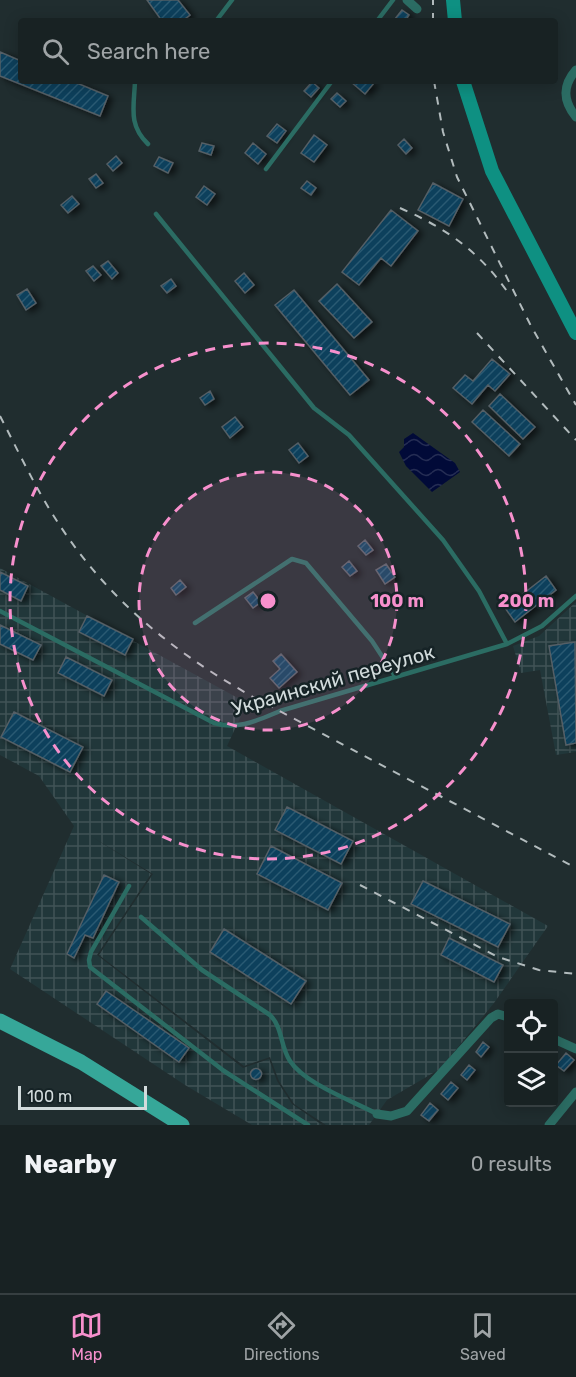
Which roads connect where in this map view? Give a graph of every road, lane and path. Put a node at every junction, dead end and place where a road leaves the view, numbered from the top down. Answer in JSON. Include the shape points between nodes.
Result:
{"nodes":[{"id":1,"x":232,"y":0,"type":"edge"},
{"id":2,"x":393,"y":0,"type":"edge"},
{"id":3,"x":407,"y":0,"type":"edge"},
{"id":4,"x":453,"y":0,"type":"edge"},
{"id":5,"x":417,"y":9,"type":"dead end"},
{"id":6,"x":218,"y":18,"type":"edge"},
{"id":7,"x":379,"y":18,"type":"edge"},
{"id":8,"x":455,"y":18,"type":"edge"},
{"id":9,"x":576,"y":70,"type":"edge"},
{"id":10,"x":135,"y":84,"type":"edge"},
{"id":11,"x":330,"y":84,"type":"edge"},
{"id":12,"x":464,"y":84,"type":"edge"},
{"id":13,"x":576,"y":117,"type":"edge"},
{"id":14,"x":148,"y":144,"type":"dead end"},
{"id":15,"x":266,"y":169,"type":"dead end"},
{"id":16,"x":156,"y":214,"type":"dead end"},
{"id":17,"x":576,"y":333,"type":"edge"},
{"id":18,"x":576,"y":596,"type":"edge"},
{"id":19,"x":0,"y":611,"type":"edge"},
{"id":20,"x":195,"y":624,"type":"dead end"},
{"id":21,"x":507,"y":644,"type":"junction"},
{"id":22,"x":395,"y":676,"type":"junction"},
{"id":23,"x":129,"y":886,"type":"dead end"},
{"id":24,"x":141,"y":917,"type":"dead end"},
{"id":25,"x":504,"y":1016,"type":"edge"},
{"id":26,"x":0,"y":1021,"type":"edge"},
{"id":27,"x":558,"y":1041,"type":"edge"},
{"id":28,"x":576,"y":1050,"type":"edge"},
{"id":29,"x":576,"y":1092,"type":"edge"},
{"id":30,"x":377,"y":1114,"type":"joint"},
{"id":31,"x":391,"y":1116,"type":"junction"},
{"id":32,"x":182,"y":1125,"type":"edge"},
{"id":33,"x":309,"y":1125,"type":"edge"},
{"id":34,"x":384,"y":1125,"type":"edge"},
{"id":35,"x":549,"y":1125,"type":"edge"}],
"edges":[{"from":1,"to":6,"type":"lane"},
{"from":2,"to":7,"type":"lane"},
{"from":3,"to":5,"type":"street"},
{"from":4,"to":8,"type":"street"},
{"from":9,"to":13,"type":"street","via":[[564,91]]},
{"from":10,"to":14,"type":"lane","via":[[134,126]]},
{"from":11,"to":15,"type":"lane"},
{"from":12,"to":17,"type":"street","via":[[492,171]]},
{"from":16,"to":21,"type":"lane","via":[[314,408],[349,435],[443,540],[479,591]]},
{"from":18,"to":21,"type":"lane","name":"Украинский переулок","via":[[542,626]]},
{"from":19,"to":22,"type":"lane","name":"Украинский переулок","via":[[214,723],[231,727]]},
{"from":20,"to":22,"type":"lane","via":[[292,559],[306,563],[372,641]]},
{"from":21,"to":22,"type":"lane","name":"Украинский переулок"},
{"from":23,"to":33,"type":"lane","via":[[92,952],[90,967],[224,1071]]},
{"from":24,"to":30,"type":"lane","via":[[202,970],[270,1015],[278,1025],[288,1058],[298,1070]]},
{"from":25,"to":31,"type":"street","via":[[490,1018],[411,1108]]},
{"from":26,"to":32,"type":"main road","via":[[81,1062]]},
{"from":27,"to":28,"type":"street"},
{"from":29,"to":35,"type":"street"},
{"from":30,"to":31,"type":"street"},
{"from":31,"to":34,"type":"street"}]}
